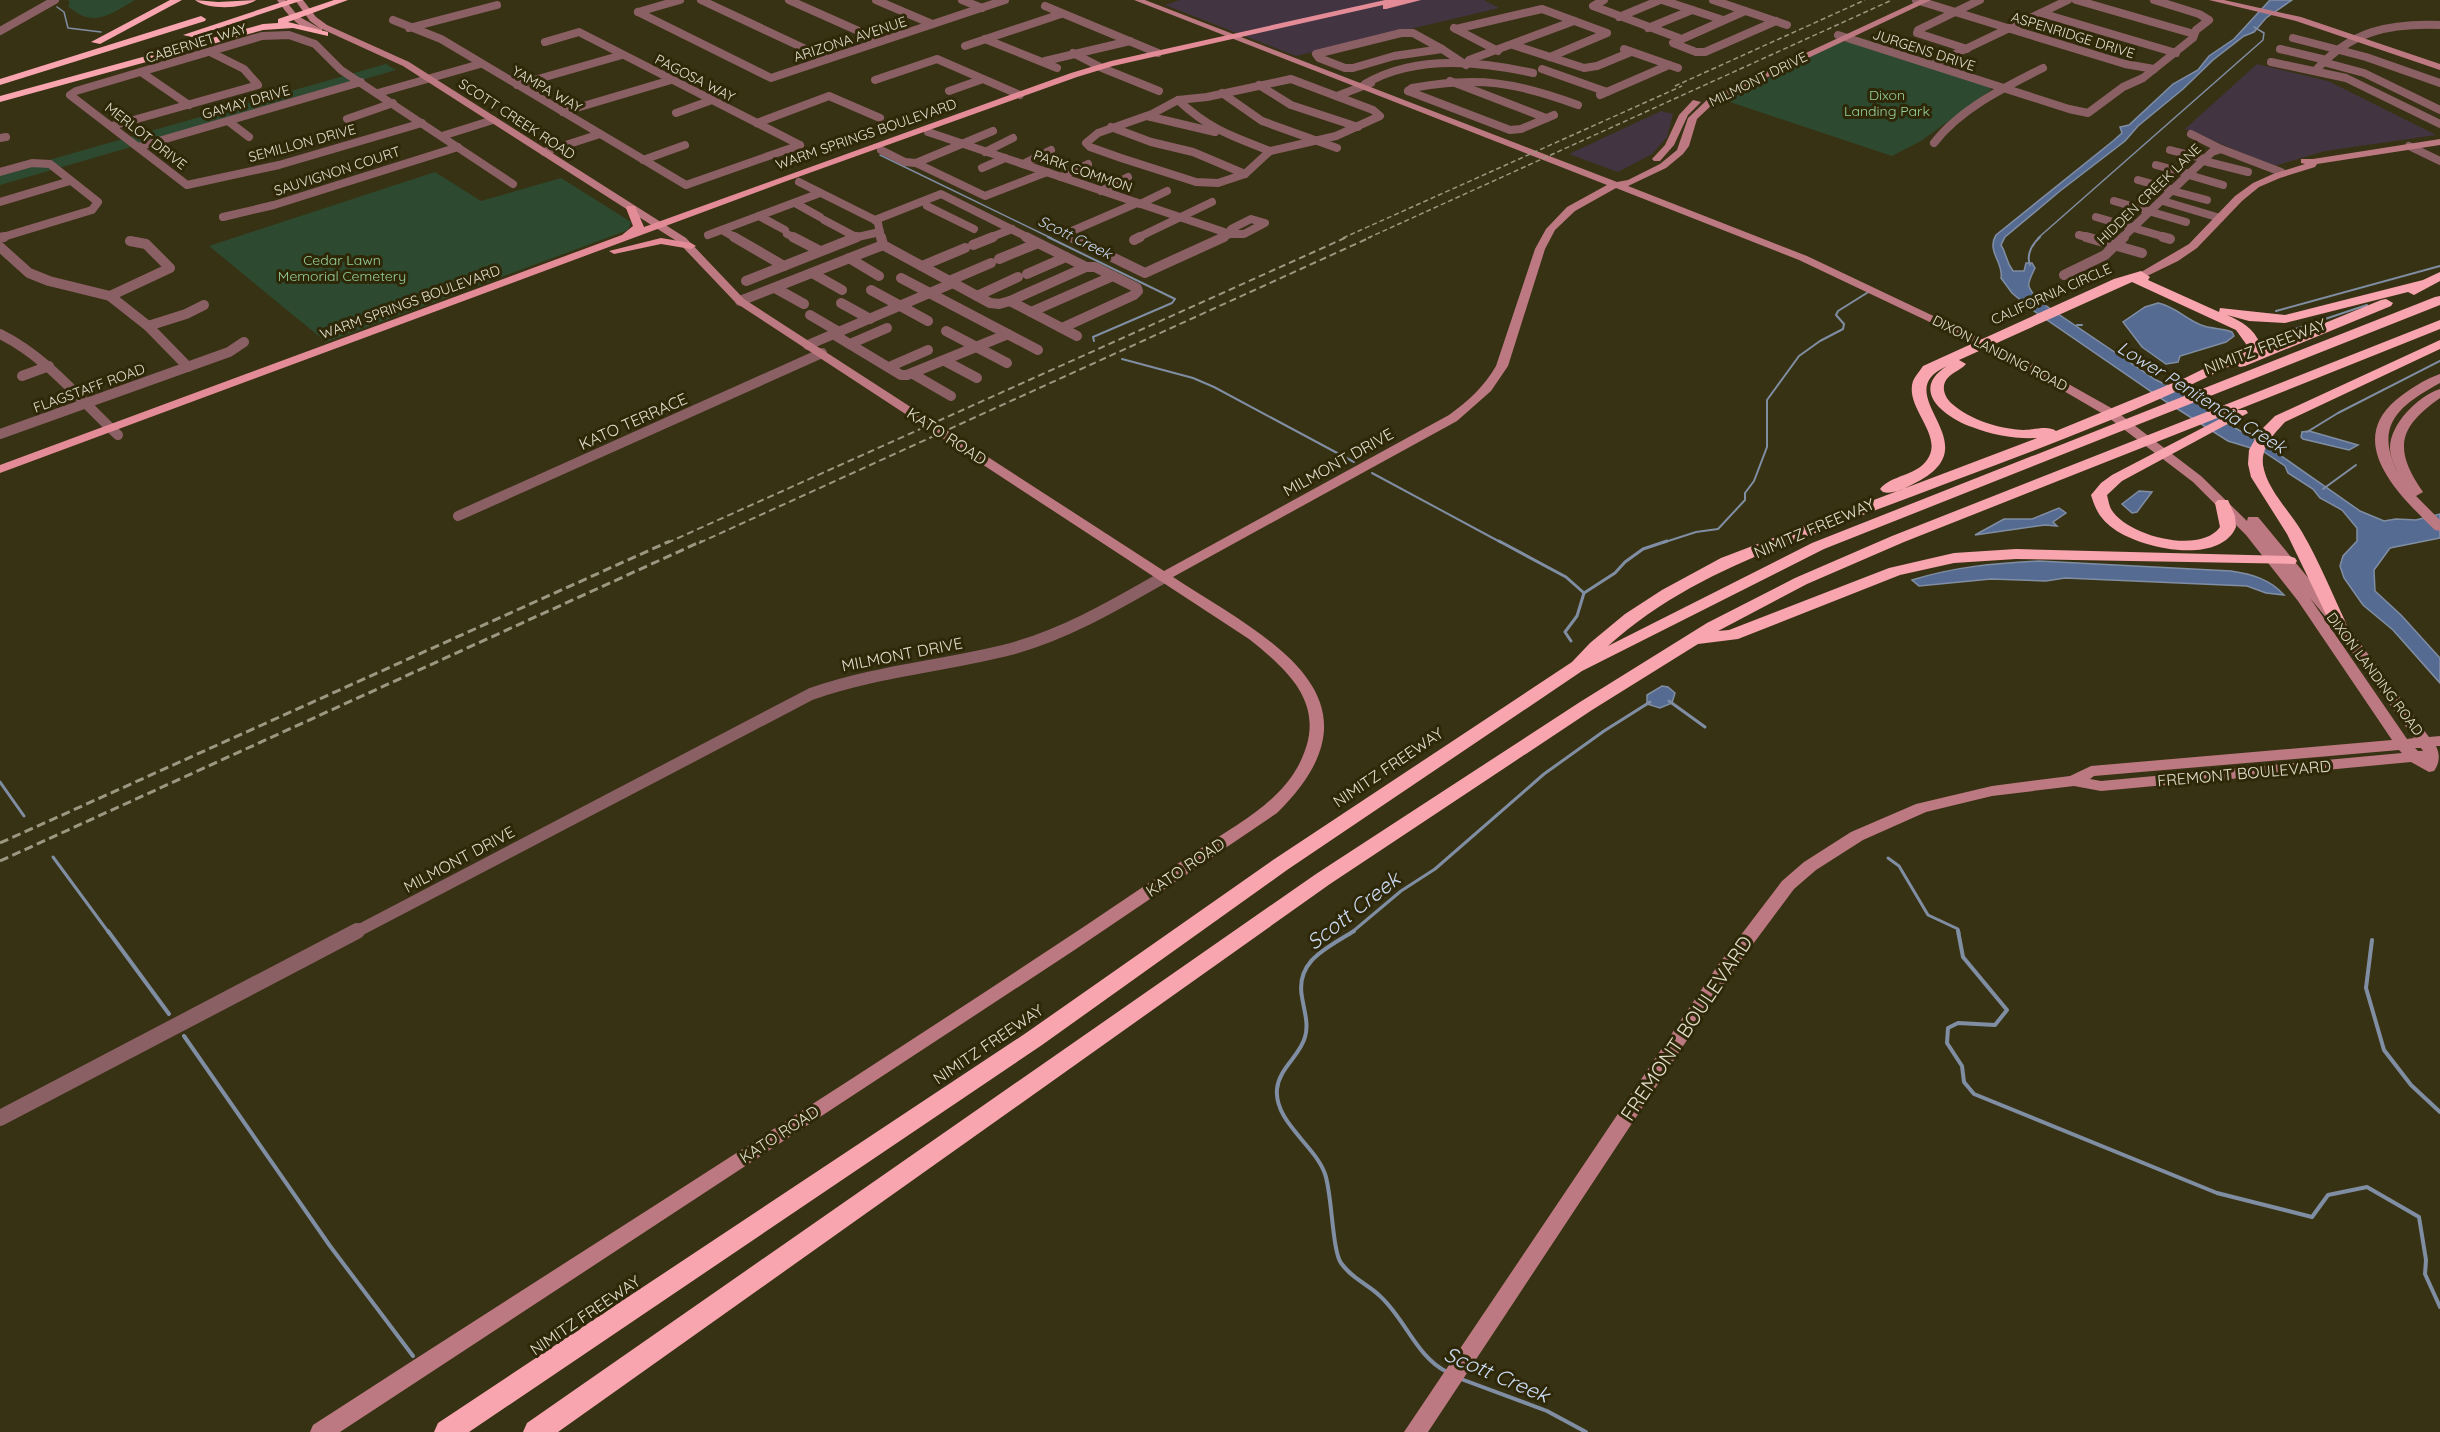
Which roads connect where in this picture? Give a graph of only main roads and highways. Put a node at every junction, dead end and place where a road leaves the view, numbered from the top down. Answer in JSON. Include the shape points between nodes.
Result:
{"nodes":[{"id":1,"x":177,"y":0,"type":"edge"},
{"id":2,"x":200,"y":0,"type":"edge"},
{"id":3,"x":251,"y":0,"type":"edge"},
{"id":4,"x":281,"y":0,"type":"edge"},
{"id":5,"x":291,"y":0,"type":"edge"},
{"id":6,"x":298,"y":0,"type":"edge"},
{"id":7,"x":1138,"y":0,"type":"edge"},
{"id":8,"x":1396,"y":0,"type":"edge"},
{"id":9,"x":1418,"y":0,"type":"edge"},
{"id":10,"x":2213,"y":0,"type":"edge"},
{"id":11,"x":2223,"y":0,"type":"edge"},
{"id":12,"x":340,"y":1,"type":"edge"},
{"id":13,"x":1922,"y":1,"type":"edge"},
{"id":14,"x":268,"y":5,"type":"edge"},
{"id":15,"x":2247,"y":7,"type":"junction"},
{"id":16,"x":307,"y":12,"type":"junction"},
{"id":17,"x":295,"y":18,"type":"junction"},
{"id":18,"x":328,"y":32,"type":"junction"},
{"id":19,"x":240,"y":33,"type":"junction"},
{"id":20,"x":1842,"y":36,"type":"junction"},
{"id":21,"x":1237,"y":38,"type":"junction"},
{"id":22,"x":2440,"y":67,"type":"edge"},
{"id":23,"x":1102,"y":68,"type":"junction"},
{"id":24,"x":0,"y":76,"type":"edge"},
{"id":25,"x":0,"y":82,"type":"edge"},
{"id":26,"x":0,"y":93,"type":"edge"},
{"id":27,"x":0,"y":99,"type":"edge"},
{"id":28,"x":971,"y":113,"type":"junction"},
{"id":29,"x":960,"y":115,"type":"junction"},
{"id":30,"x":928,"y":132,"type":"junction"},
{"id":31,"x":2440,"y":142,"type":"edge"},
{"id":32,"x":852,"y":154,"type":"junction"},
{"id":33,"x":838,"y":160,"type":"junction"},
{"id":34,"x":799,"y":182,"type":"junction"},
{"id":35,"x":1617,"y":182,"type":"junction"},
{"id":36,"x":1630,"y":183,"type":"junction"},
{"id":37,"x":631,"y":208,"type":"junction"},
{"id":38,"x":663,"y":228,"type":"junction"},
{"id":39,"x":616,"y":241,"type":"junction"},
{"id":40,"x":691,"y":246,"type":"junction"},
{"id":41,"x":608,"y":253,"type":"junction"},
{"id":42,"x":2440,"y":276,"type":"edge"},
{"id":43,"x":2138,"y":277,"type":"junction"},
{"id":44,"x":2424,"y":284,"type":"junction"},
{"id":45,"x":2440,"y":300,"type":"edge"},
{"id":46,"x":2440,"y":324,"type":"edge"},
{"id":47,"x":1994,"y":343,"type":"junction"},
{"id":48,"x":2440,"y":344,"type":"edge"},
{"id":49,"x":2440,"y":378,"type":"edge"},
{"id":50,"x":2190,"y":381,"type":"junction"},
{"id":51,"x":2440,"y":393,"type":"edge"},
{"id":52,"x":2236,"y":410,"type":"junction"},
{"id":53,"x":2100,"y":417,"type":"junction"},
{"id":54,"x":114,"y":431,"type":"junction"},
{"id":55,"x":0,"y":469,"type":"edge"},
{"id":56,"x":2204,"y":478,"type":"junction"},
{"id":57,"x":0,"y":479,"type":"edge"},
{"id":58,"x":2223,"y":503,"type":"junction"},
{"id":59,"x":2421,"y":503,"type":"junction"},
{"id":60,"x":2440,"y":515,"type":"edge"},
{"id":61,"x":1823,"y":523,"type":"junction"},
{"id":62,"x":2440,"y":527,"type":"edge"},
{"id":63,"x":2282,"y":561,"type":"junction"},
{"id":64,"x":1164,"y":577,"type":"junction"},
{"id":65,"x":2338,"y":622,"type":"junction"},
{"id":66,"x":1692,"y":640,"type":"junction"},
{"id":67,"x":1576,"y":667,"type":"junction"},
{"id":68,"x":2403,"y":744,"type":"junction"},
{"id":69,"x":2435,"y":748,"type":"edge"},
{"id":70,"x":2414,"y":757,"type":"junction"},
{"id":71,"x":2074,"y":781,"type":"junction"},
{"id":72,"x":321,"y":1432,"type":"edge"},
{"id":73,"x":447,"y":1432,"type":"edge"},
{"id":74,"x":536,"y":1432,"type":"edge"},
{"id":75,"x":1415,"y":1432,"type":"edge"}],
"edges":[{"from":1,"to":24,"type":"highway","via":[[103,39]]},
{"from":2,"to":3,"type":"highway","via":[[224,5]]},
{"from":4,"to":17,"type":"main road","name":"SCOTT CREEK ROAD"},
{"from":5,"to":14,"type":"highway"},
{"from":6,"to":14,"type":"highway"},
{"from":6,"to":16,"type":"main road","name":"SCOTT CREEK ROAD"},
{"from":7,"to":21,"type":"main road","name":"DIXON LANDING ROAD"},
{"from":8,"to":21,"type":"main road"},
{"from":9,"to":21,"type":"main road"},
{"from":10,"to":15,"type":"main road"},
{"from":11,"to":15,"type":"main road"},
{"from":12,"to":16,"type":"highway"},
{"from":12,"to":18,"type":"highway","via":[[321,16]]},
{"from":13,"to":20,"type":"main road","name":"MILMONT DRIVE"},
{"from":14,"to":25,"type":"highway"},
{"from":14,"to":26,"type":"highway"},
{"from":15,"to":22,"type":"main road","via":[[2320,23]]},
{"from":16,"to":17,"type":"highway"},
{"from":16,"to":18,"type":"main road","name":"SCOTT CREEK ROAD"},
{"from":17,"to":18,"type":"main road","name":"SCOTT CREEK ROAD"},
{"from":17,"to":19,"type":"highway"},
{"from":18,"to":19,"type":"highway","via":[[286,25]]},
{"from":18,"to":37,"type":"main road","name":"SCOTT CREEK ROAD","via":[[386,53]]},
{"from":19,"to":27,"type":"highway"},
{"from":20,"to":35,"type":"main road","name":"MILMONT DRIVE","via":[[1703,97],[1687,108],[1673,144],[1662,156]]},
{"from":20,"to":36,"type":"main road","name":"MILMONT DRIVE","via":[[1712,100],[1693,118],[1680,153]]},
{"from":21,"to":23,"type":"main road"},
{"from":21,"to":23,"type":"main road"},
{"from":21,"to":35,"type":"main road","name":"DIXON LANDING ROAD","via":[[1367,83],[1383,94]]},
{"from":23,"to":28,"type":"main road"},
{"from":28,"to":29,"type":"main road","name":"WARM SPRINGS BOULEVARD"},
{"from":28,"to":30,"type":"main road","name":"WARM SPRINGS BOULEVARD"},
{"from":29,"to":30,"type":"main road"},
{"from":29,"to":32,"type":"main road","name":"WARM SPRINGS BOULEVARD"},
{"from":30,"to":32,"type":"main road"},
{"from":30,"to":34,"type":"main road","name":"WARM SPRINGS BOULEVARD"},
{"from":31,"to":43,"type":"main road","name":"CALIFORNIA CIRCLE","via":[[2313,162],[2298,170],[2281,172],[2247,191],[2181,254]]},
{"from":32,"to":33,"type":"main road","name":"WARM SPRINGS BOULEVARD"},
{"from":33,"to":34,"type":"main road","via":[[795,178]]},
{"from":33,"to":38,"type":"main road","name":"WARM SPRINGS BOULEVARD"},
{"from":34,"to":38,"type":"main road","name":"WARM SPRINGS BOULEVARD"},
{"from":35,"to":36,"type":"main road","name":"MILMONT DRIVE"},
{"from":35,"to":47,"type":"main road","name":"DIXON LANDING ROAD","via":[[1803,258]]},
{"from":35,"to":64,"type":"main road","name":"MILMONT DRIVE","via":[[1571,209],[1550,229],[1502,366],[1472,404]]},
{"from":36,"to":47,"type":"main road","name":"DIXON LANDING ROAD","via":[[1839,263]]},
{"from":37,"to":38,"type":"main road","name":"SCOTT CREEK ROAD"},
{"from":37,"to":39,"type":"main road","via":[[639,227]]},
{"from":38,"to":39,"type":"main road","name":"WARM SPRINGS BOULEVARD"},
{"from":38,"to":40,"type":"main road","name":"KATO ROAD"},
{"from":38,"to":41,"type":"main road","name":"WARM SPRINGS BOULEVARD"},
{"from":39,"to":54,"type":"main road","name":"WARM SPRINGS BOULEVARD"},
{"from":40,"to":41,"type":"main road","via":[[661,241]]},
{"from":40,"to":64,"type":"main road","name":"KATO ROAD","via":[[723,287],[740,301]]},
{"from":41,"to":54,"type":"main road","name":"WARM SPRINGS BOULEVARD"},
{"from":42,"to":44,"type":"highway"},
{"from":43,"to":44,"type":"highway","via":[[2229,313],[2268,320],[2300,316]]},
{"from":43,"to":47,"type":"highway","name":"CALIFORNIA CIRCLE","via":[[2119,282]]},
{"from":43,"to":50,"type":"highway","via":[[2228,320],[2250,336],[2250,351]]},
{"from":44,"to":50,"type":"highway","via":[[2288,345]]},
{"from":45,"to":67,"type":"highway","name":"NIMITZ FREEWAY","via":[[1818,546]]},
{"from":46,"to":52,"type":"highway"},
{"from":47,"to":53,"type":"highway","via":[[1944,371],[1938,379],[1935,389],[1940,400],[1959,416],[1990,429],[2027,434],[2054,431]]},
{"from":47,"to":56,"type":"main road","name":"DIXON LANDING ROAD","via":[[2081,390]]},
{"from":47,"to":61,"type":"highway","via":[[1935,365],[1919,379],[1918,393],[1939,446],[1933,463]]},
{"from":48,"to":65,"type":"highway","via":[[2280,419],[2259,442],[2257,473],[2264,491],[2293,531]]},
{"from":49,"to":59,"type":"main road","via":[[2397,405],[2381,436],[2382,451],[2399,485]]},
{"from":50,"to":53,"type":"highway"},
{"from":51,"to":59,"type":"main road","via":[[2408,416],[2397,439],[2402,468]]},
{"from":52,"to":58,"type":"highway","via":[[2200,435],[2106,486],[2099,495],[2101,507],[2110,519],[2138,536],[2173,545],[2196,546],[2214,542],[2225,534],[2229,523]]},
{"from":52,"to":66,"type":"highway","via":[[2184,425],[1849,560],[1756,604]]},
{"from":53,"to":61,"type":"highway"},
{"from":54,"to":55,"type":"main road","name":"WARM SPRINGS BOULEVARD"},
{"from":54,"to":57,"type":"main road","name":"WARM SPRINGS BOULEVARD"},
{"from":56,"to":58,"type":"main road","name":"DIXON LANDING ROAD"},
{"from":56,"to":63,"type":"main road","name":"DIXON LANDING ROAD","via":[[2270,538]]},
{"from":58,"to":63,"type":"main road","name":"DIXON LANDING ROAD"},
{"from":59,"to":60,"type":"main road"},
{"from":59,"to":62,"type":"main road"},
{"from":61,"to":67,"type":"highway","via":[[1707,571],[1601,640]]},
{"from":63,"to":65,"type":"main road","name":"DIXON LANDING ROAD"},
{"from":63,"to":66,"type":"highway","via":[[2026,555],[1954,558],[1888,573],[1732,634]]},
{"from":63,"to":68,"type":"main road","name":"DIXON LANDING ROAD"},
{"from":64,"to":72,"type":"main road","name":"KATO ROAD","via":[[1261,641],[1307,686],[1319,728],[1304,772],[1290,792],[1271,809],[1070,944]]},
{"from":65,"to":69,"type":"main road","name":"DIXON LANDING ROAD"},
{"from":66,"to":74,"type":"highway","via":[[1323,879]]},
{"from":67,"to":73,"type":"highway","name":"NIMITZ FREEWAY","via":[[1280,865],[1034,1039]]},
{"from":68,"to":69,"type":"main road","name":"FREMONT BOULEVARD"},
{"from":68,"to":70,"type":"main road","name":"DIXON LANDING ROAD"},
{"from":68,"to":71,"type":"main road","name":"FREMONT BOULEVARD","via":[[2091,771]]},
{"from":69,"to":70,"type":"main road","name":"DIXON LANDING ROAD","via":[[2429,767]]},
{"from":70,"to":71,"type":"main road","name":"FREMONT BOULEVARD","via":[[2101,786]]},
{"from":71,"to":75,"type":"main road","name":"FREMONT BOULEVARD","via":[[1992,791],[1910,812],[1857,836],[1809,866],[1788,885],[1724,970]]}]}
